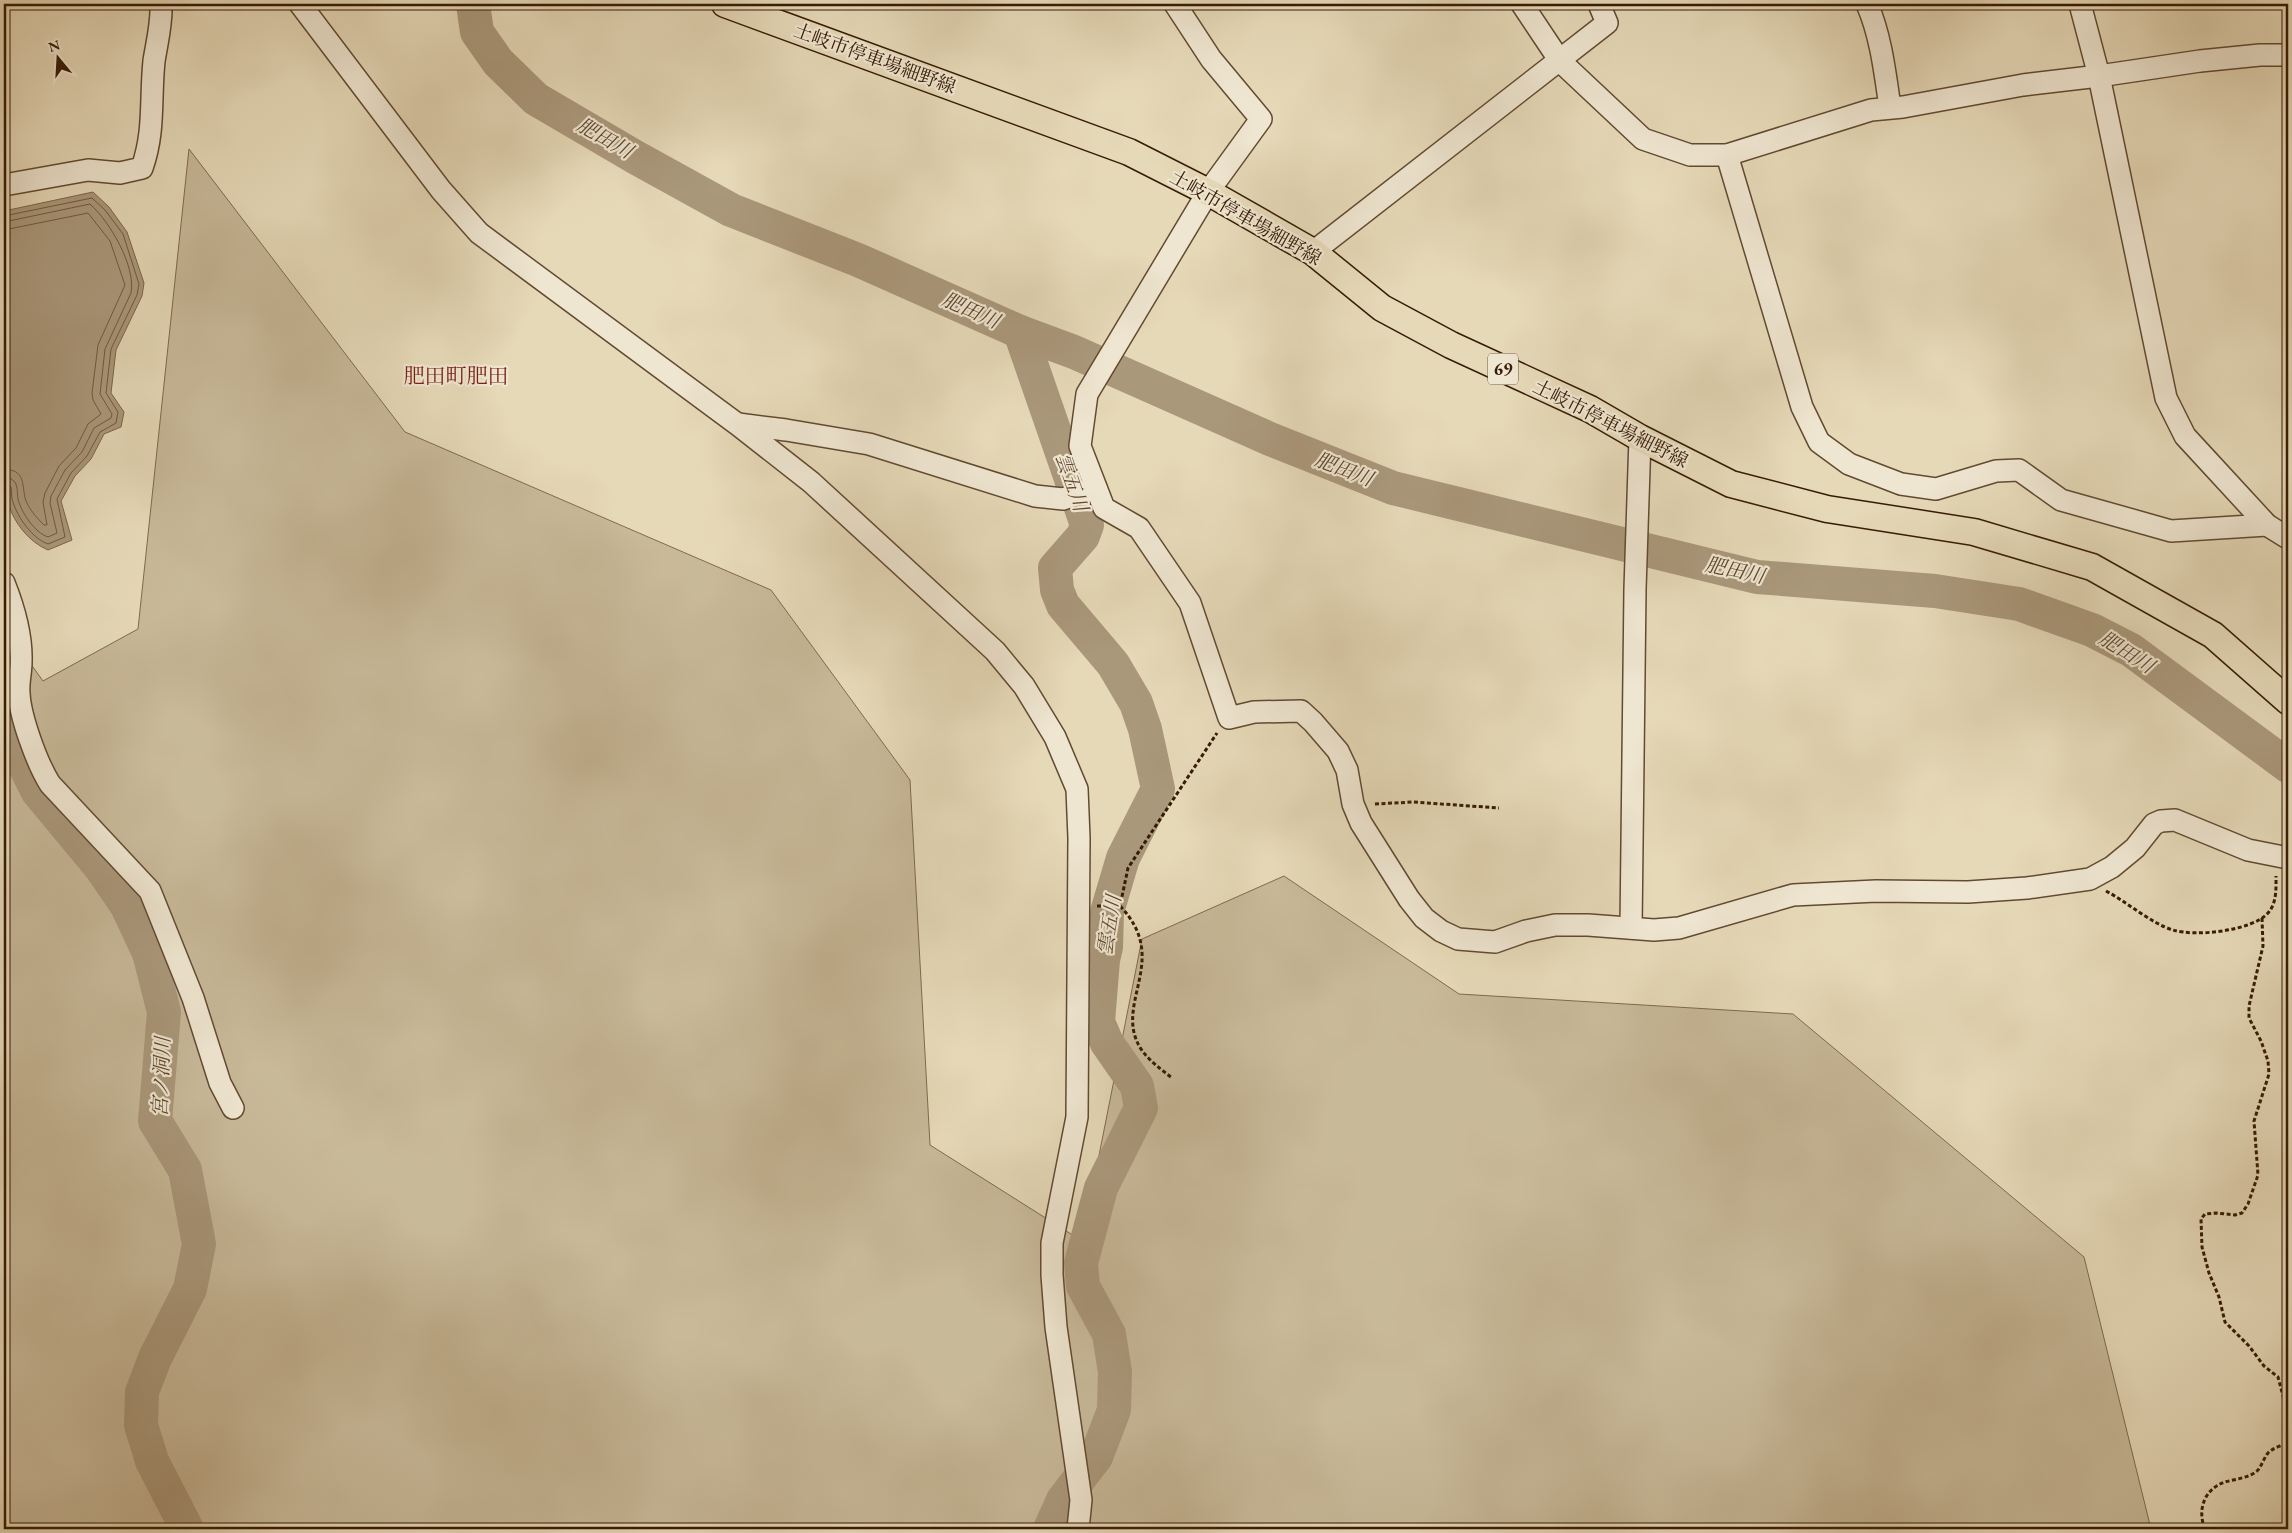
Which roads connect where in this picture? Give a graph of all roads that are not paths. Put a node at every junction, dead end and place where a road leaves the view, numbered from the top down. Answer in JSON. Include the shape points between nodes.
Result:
{"nodes":[{"id":1,"x":161,"y":4,"type":"edge"},
{"id":2,"x":300,"y":4,"type":"edge"},
{"id":3,"x":724,"y":4,"type":"edge"},
{"id":4,"x":1175,"y":4,"type":"edge"},
{"id":5,"x":1522,"y":4,"type":"edge"},
{"id":6,"x":1598,"y":4,"type":"edge"},
{"id":7,"x":1867,"y":4,"type":"edge"},
{"id":8,"x":2080,"y":4,"type":"edge"},
{"id":9,"x":2288,"y":55,"type":"edge"},
{"id":10,"x":1560,"y":61,"type":"junction"},
{"id":11,"x":2099,"y":76,"type":"junction"},
{"id":12,"x":1890,"y":107,"type":"junction"},
{"id":13,"x":1727,"y":155,"type":"junction"},
{"id":14,"x":4,"y":185,"type":"edge"},
{"id":15,"x":1208,"y":192,"type":"junction"},
{"id":16,"x":1313,"y":252,"type":"junction"},
{"id":17,"x":737,"y":424,"type":"junction"},
{"id":18,"x":1640,"y":438,"type":"junction"},
{"id":19,"x":1093,"y":489,"type":"junction"},
{"id":20,"x":2267,"y":525,"type":"junction"},
{"id":21,"x":2288,"y":538,"type":"edge"},
{"id":22,"x":4,"y":583,"type":"edge"},
{"id":23,"x":2288,"y":701,"type":"edge"},
{"id":24,"x":2282,"y":856,"type":"edge"},
{"id":25,"x":1631,"y":928,"type":"junction"},
{"id":26,"x":233,"y":1108,"type":"dead end"},
{"id":27,"x":1078,"y":1529,"type":"edge"}],
"edges":[{"from":1,"to":14,"type":"street","via":[[152,90],[152,124],[142,168],[120,173],[88,170]]},
{"from":2,"to":17,"type":"street","via":[[435,182],[479,233]]},
{"from":3,"to":15,"type":"main road","name":"土岐市停車場細野線","number":"69","via":[[1120,149]]},
{"from":4,"to":15,"type":"street","via":[[1211,59],[1261,119]]},
{"from":5,"to":10,"type":"street"},
{"from":6,"to":10,"type":"street","via":[[1607,23]]},
{"from":7,"to":12,"type":"street","via":[[1881,50]]},
{"from":8,"to":11,"type":"street"},
{"from":9,"to":11,"type":"street","via":[[2200,61]]},
{"from":10,"to":13,"type":"street","via":[[1643,139],[1690,155]]},
{"from":10,"to":16,"type":"street"},
{"from":11,"to":12,"type":"street"},
{"from":11,"to":20,"type":"street","via":[[2166,398],[2185,436]]},
{"from":12,"to":13,"type":"street"},
{"from":13,"to":20,"type":"street","via":[[1802,407],[1819,442],[1850,464],[1901,484],[1936,489],[1996,471],[2018,470],[2061,500],[2171,531]]},
{"from":15,"to":16,"type":"main road","name":"土岐市停車場細野線","number":"69"},
{"from":15,"to":19,"type":"street","via":[[1087,394],[1080,446]]},
{"from":16,"to":18,"type":"main road","name":"土岐市停車場細野線","number":"69","via":[[1382,308],[1451,345],[1590,409]]},
{"from":17,"to":19,"type":"street","via":[[868,444],[1035,496],[1063,499]]},
{"from":17,"to":27,"type":"street","via":[[818,488],[995,651],[1024,686],[1056,737],[1077,789],[1078,1117],[1052,1243],[1052,1275],[1056,1327],[1081,1500]]},
{"from":18,"to":23,"type":"main road","name":"土岐市停車場細野線","number":"69","via":[[1731,484],[1827,509],[1974,532],[2092,567],[2213,635]]},
{"from":18,"to":25,"type":"street"},
{"from":19,"to":25,"type":"street","via":[[1104,508],[1139,528],[1190,603],[1229,718],[1254,712],[1301,711],[1338,751],[1347,770],[1354,808],[1366,832],[1424,918],[1458,939],[1495,942],[1526,931],[1555,926]]},
{"from":20,"to":21,"type":"street"},
{"from":22,"to":26,"type":"street","via":[[18,623],[22,713],[42,771],[50,784],[150,891],[193,998],[220,1083]]},
{"from":24,"to":25,"type":"street","via":[[2248,850],[2175,820],[2161,821],[2154,824],[2135,848],[2112,867],[2090,879],[1968,892],[1876,891],[1794,895],[1679,928]]}]}
